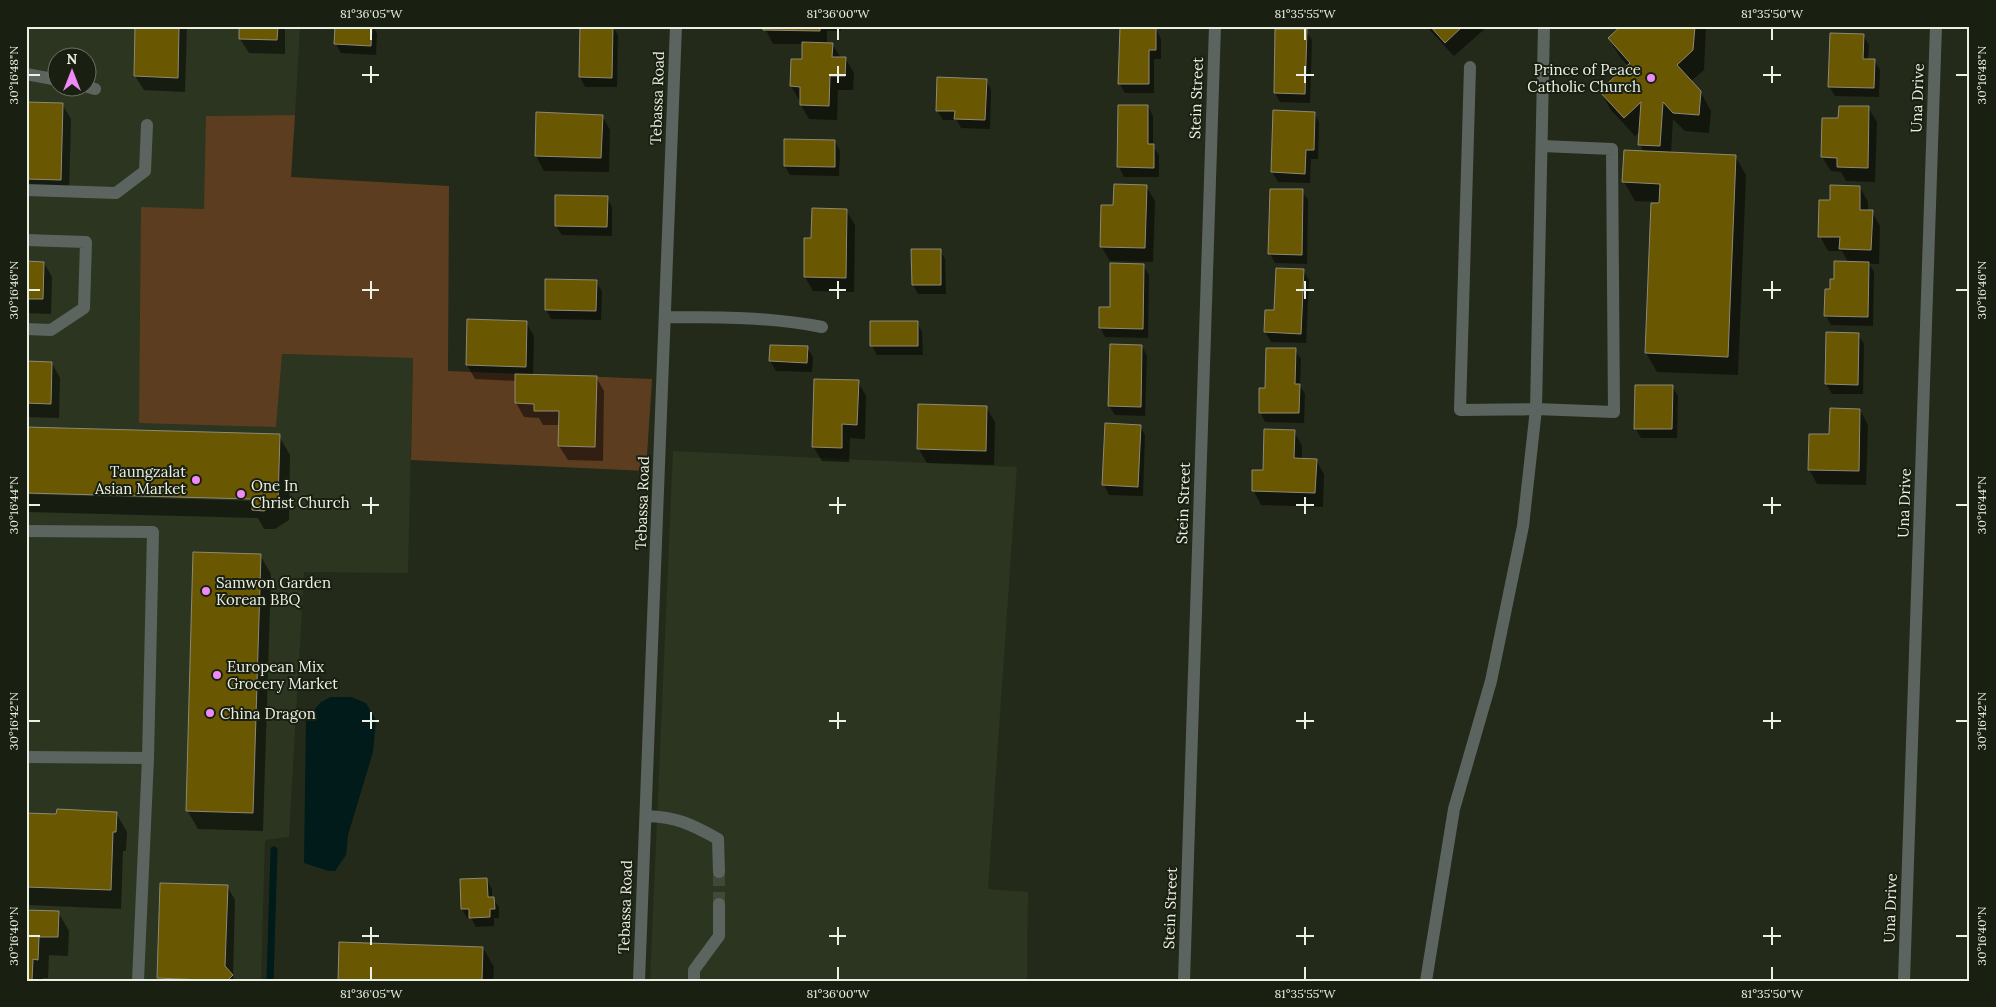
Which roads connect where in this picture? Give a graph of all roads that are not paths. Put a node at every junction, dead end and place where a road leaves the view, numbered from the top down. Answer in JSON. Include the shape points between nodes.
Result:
{"nodes":[{"id":1,"x":676,"y":26,"type":"edge"},
{"id":2,"x":1215,"y":26,"type":"edge"},
{"id":3,"x":1544,"y":26,"type":"edge"},
{"id":4,"x":1936,"y":26,"type":"edge"},
{"id":5,"x":1470,"y":67,"type":"dead end"},
{"id":6,"x":26,"y":74,"type":"edge"},
{"id":7,"x":48,"y":78,"type":"edge"},
{"id":8,"x":147,"y":126,"type":"dead end"},
{"id":9,"x":1542,"y":146,"type":"junction"},
{"id":10,"x":26,"y":190,"type":"edge"},
{"id":11,"x":26,"y":240,"type":"edge"},
{"id":12,"x":665,"y":317,"type":"junction"},
{"id":13,"x":822,"y":327,"type":"dead end"},
{"id":14,"x":26,"y":329,"type":"edge"},
{"id":15,"x":1536,"y":409,"type":"junction"},
{"id":16,"x":26,"y":530,"type":"edge"},
{"id":17,"x":26,"y":757,"type":"edge"},
{"id":18,"x":148,"y":758,"type":"junction"},
{"id":19,"x":646,"y":816,"type":"junction"},
{"id":20,"x":719,"y":872,"type":"tunnel mouth"},
{"id":21,"x":719,"y":904,"type":"tunnel mouth"},
{"id":22,"x":138,"y":981,"type":"edge"},
{"id":23,"x":639,"y":981,"type":"edge"},
{"id":24,"x":694,"y":981,"type":"edge"},
{"id":25,"x":1184,"y":981,"type":"edge"},
{"id":26,"x":1426,"y":981,"type":"edge"},
{"id":27,"x":1904,"y":981,"type":"edge"}],
"edges":[{"from":1,"to":12,"type":"street","name":"Tebassa Road"},
{"from":2,"to":25,"type":"street","name":"Stein Street"},
{"from":3,"to":9,"type":"street"},
{"from":4,"to":27,"type":"street","name":"Una Drive"},
{"from":5,"to":15,"type":"street","via":[[1460,410]]},
{"from":6,"to":7,"type":"street"},
{"from":8,"to":10,"type":"street","via":[[145,171],[116,193]]},
{"from":9,"to":15,"type":"street"},
{"from":9,"to":15,"type":"street","via":[[1612,149],[1614,412]]},
{"from":11,"to":14,"type":"street","via":[[86,242],[84,308],[51,330]]},
{"from":12,"to":13,"type":"street","via":[[723,317]]},
{"from":12,"to":19,"type":"street","name":"Tebassa Road"},
{"from":15,"to":26,"type":"street","via":[[1523,526],[1491,681],[1454,810]]},
{"from":16,"to":18,"type":"street","via":[[153,532]]},
{"from":17,"to":18,"type":"street"},
{"from":18,"to":22,"type":"street"},
{"from":19,"to":20,"type":"street","via":[[668,816],[718,838]]},
{"from":19,"to":23,"type":"street","name":"Tebassa Road"},
{"from":21,"to":24,"type":"street","via":[[719,936],[694,970]]}]}
